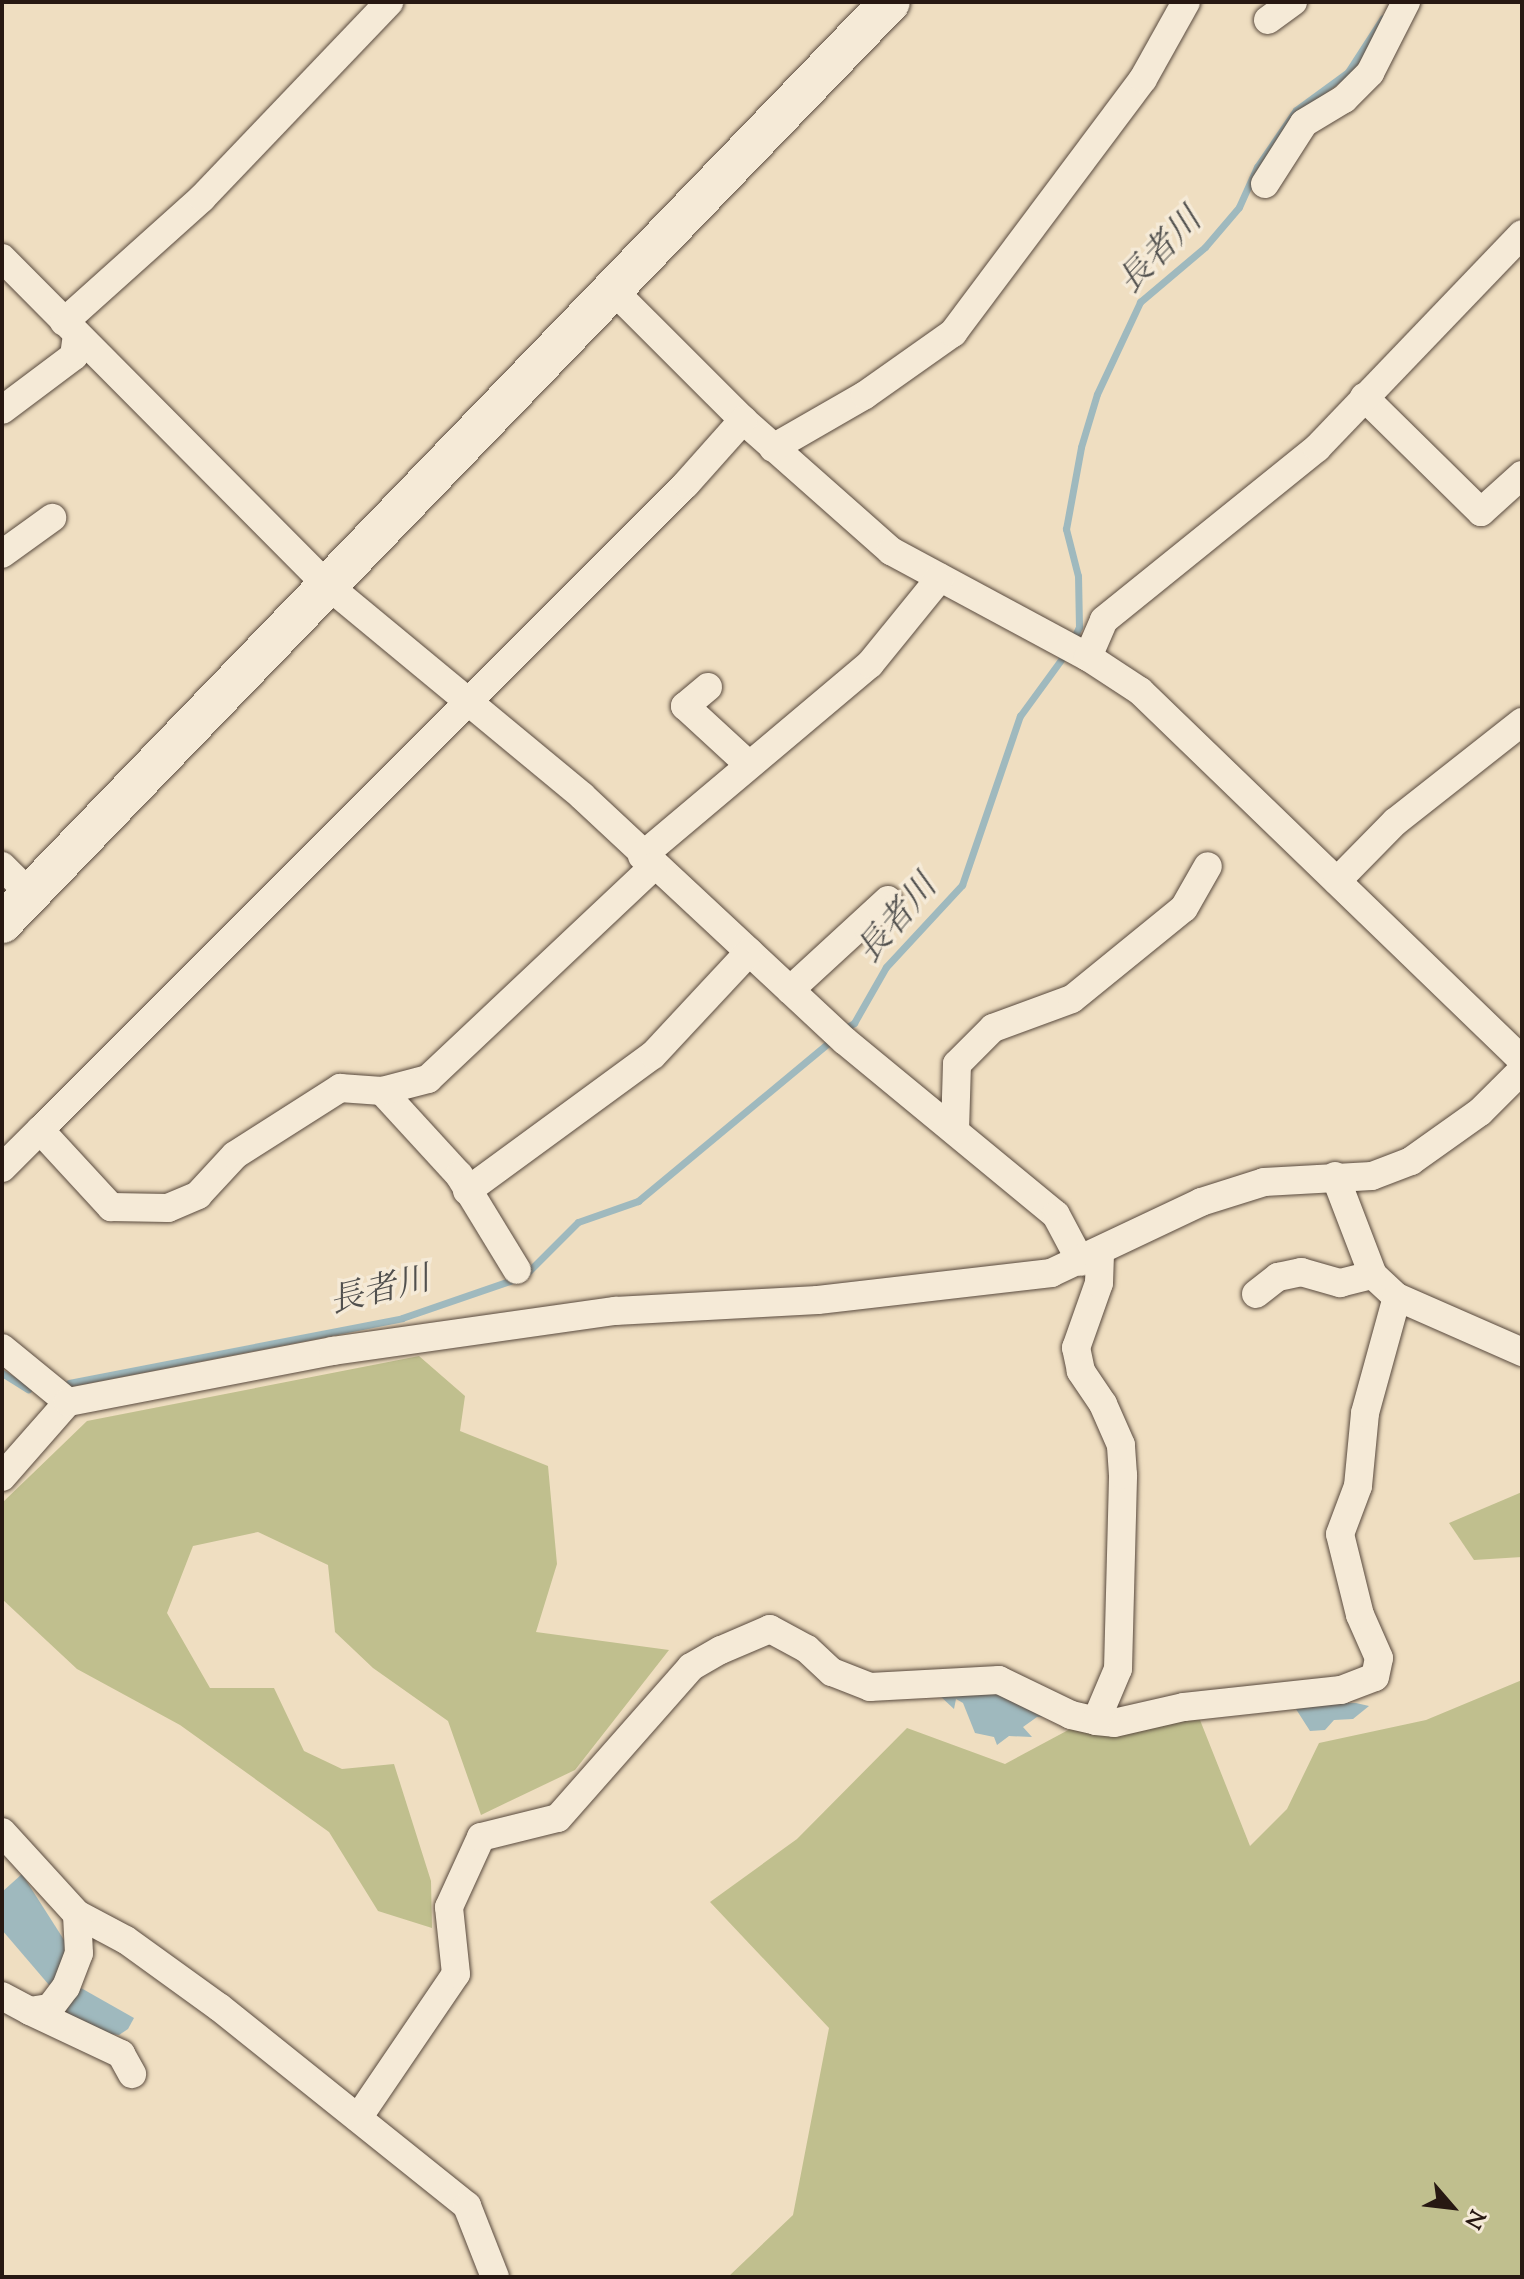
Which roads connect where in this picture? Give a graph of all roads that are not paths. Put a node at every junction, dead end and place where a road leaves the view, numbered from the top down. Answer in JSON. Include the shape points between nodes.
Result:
{"nodes":[{"id":1,"x":389,"y":2,"type":"edge"},
{"id":2,"x":890,"y":2,"type":"edge"},
{"id":3,"x":1186,"y":2,"type":"edge"},
{"id":4,"x":1293,"y":2,"type":"edge"},
{"id":5,"x":1406,"y":2,"type":"edge"},
{"id":6,"x":1268,"y":20,"type":"dead end"},
{"id":7,"x":1265,"y":184,"type":"dead end"},
{"id":8,"x":1522,"y":234,"type":"edge"},
{"id":9,"x":2,"y":258,"type":"edge"},
{"id":10,"x":612,"y":289,"type":"junction"},
{"id":11,"x":70,"y":328,"type":"junction"},
{"id":12,"x":1364,"y":397,"type":"junction"},
{"id":13,"x":2,"y":410,"type":"edge"},
{"id":14,"x":743,"y":420,"type":"junction"},
{"id":15,"x":773,"y":448,"type":"junction"},
{"id":16,"x":1522,"y":475,"type":"edge"},
{"id":17,"x":52,"y":518,"type":"dead end"},
{"id":18,"x":2,"y":554,"type":"edge"},
{"id":19,"x":940,"y":578,"type":"junction"},
{"id":20,"x":326,"y":584,"type":"junction"},
{"id":21,"x":1076,"y":650,"type":"junction"},
{"id":22,"x":708,"y":687,"type":"dead end"},
{"id":23,"x":468,"y":703,"type":"junction"},
{"id":24,"x":1522,"y":722,"type":"edge"},
{"id":25,"x":748,"y":764,"type":"junction"},
{"id":26,"x":648,"y":861,"type":"junction"},
{"id":27,"x":2,"y":866,"type":"edge"},
{"id":28,"x":1208,"y":866,"type":"dead end"},
{"id":29,"x":1337,"y":881,"type":"junction"},
{"id":30,"x":30,"y":894,"type":"junction"},
{"id":31,"x":888,"y":900,"type":"dead end"},
{"id":32,"x":2,"y":923,"type":"edge"},
{"id":33,"x":749,"y":952,"type":"junction"},
{"id":34,"x":790,"y":990,"type":"junction"},
{"id":35,"x":1522,"y":1060,"type":"edge"},
{"id":36,"x":1522,"y":1070,"type":"edge"},
{"id":37,"x":382,"y":1091,"type":"junction"},
{"id":38,"x":40,"y":1130,"type":"junction"},
{"id":39,"x":955,"y":1131,"type":"junction"},
{"id":40,"x":2,"y":1168,"type":"edge"},
{"id":41,"x":1335,"y":1176,"type":"junction"},
{"id":42,"x":467,"y":1191,"type":"junction"},
{"id":43,"x":1090,"y":1258,"type":"junction"},
{"id":44,"x":517,"y":1270,"type":"dead end"},
{"id":45,"x":1373,"y":1275,"type":"junction"},
{"id":46,"x":1256,"y":1294,"type":"dead end"},
{"id":47,"x":1397,"y":1297,"type":"junction"},
{"id":48,"x":2,"y":1348,"type":"edge"},
{"id":49,"x":1522,"y":1352,"type":"edge"},
{"id":50,"x":68,"y":1402,"type":"junction"},
{"id":51,"x":2,"y":1477,"type":"edge"},
{"id":52,"x":1096,"y":1721,"type":"junction"},
{"id":53,"x":2,"y":1832,"type":"edge"},
{"id":54,"x":77,"y":1914,"type":"junction"},
{"id":55,"x":2,"y":1996,"type":"edge"},
{"id":56,"x":30,"y":2011,"type":"junction"},
{"id":57,"x":132,"y":2074,"type":"dead end"},
{"id":58,"x":358,"y":2118,"type":"junction"},
{"id":59,"x":495,"y":2277,"type":"edge"}],
"edges":[{"from":1,"to":11,"type":"street"},
{"from":2,"to":10,"type":"street"},
{"from":3,"to":15,"type":"street","via":[[1143,79],[953,333],[865,395]]},
{"from":4,"to":6,"type":"street"},
{"from":5,"to":7,"type":"street","via":[[1370,73],[1344,99],[1304,123]]},
{"from":8,"to":12,"type":"street"},
{"from":9,"to":11,"type":"street"},
{"from":10,"to":14,"type":"street"},
{"from":10,"to":20,"type":"street"},
{"from":11,"to":13,"type":"street","via":[[74,356]]},
{"from":11,"to":20,"type":"street"},
{"from":12,"to":16,"type":"street","via":[[1481,512]]},
{"from":12,"to":21,"type":"street","via":[[1317,448],[1104,620]]},
{"from":14,"to":15,"type":"street"},
{"from":14,"to":23,"type":"street"},
{"from":15,"to":19,"type":"street","via":[[852,521]]},
{"from":17,"to":18,"type":"street"},
{"from":19,"to":21,"type":"street"},
{"from":19,"to":25,"type":"street","via":[[870,664]]},
{"from":20,"to":23,"type":"street"},
{"from":20,"to":30,"type":"street"},
{"from":21,"to":29,"type":"street","via":[[1140,691]]},
{"from":22,"to":25,"type":"street","via":[[685,706]]},
{"from":23,"to":26,"type":"street","via":[[582,796]]},
{"from":23,"to":38,"type":"street"},
{"from":24,"to":29,"type":"street","via":[[1407,812]]},
{"from":25,"to":26,"type":"street"},
{"from":26,"to":33,"type":"street"},
{"from":26,"to":37,"type":"street","via":[[428,1079]]},
{"from":27,"to":30,"type":"street"},
{"from":28,"to":39,"type":"street","via":[[1184,908],[1072,999],[993,1028],[957,1064]]},
{"from":29,"to":35,"type":"street"},
{"from":30,"to":32,"type":"street"},
{"from":31,"to":34,"type":"street"},
{"from":33,"to":34,"type":"street"},
{"from":33,"to":42,"type":"street","via":[[653,1055]]},
{"from":34,"to":39,"type":"street"},
{"from":36,"to":41,"type":"street","via":[[1480,1112],[1411,1161],[1372,1176]]},
{"from":37,"to":38,"type":"street","via":[[357,1085],[331,1093],[235,1155],[198,1195],[168,1208],[111,1207]]},
{"from":37,"to":42,"type":"street"},
{"from":38,"to":40,"type":"street"},
{"from":39,"to":43,"type":"street","via":[[1056,1215]]},
{"from":41,"to":43,"type":"street","via":[[1264,1182],[1214,1198],[1144,1227]]},
{"from":41,"to":45,"type":"street"},
{"from":42,"to":44,"type":"street"},
{"from":43,"to":50,"type":"street","via":[[1051,1273],[922,1291],[615,1311],[428,1335]]},
{"from":43,"to":52,"type":"street","via":[[1099,1283],[1076,1348],[1081,1371],[1121,1445],[1123,1475],[1118,1669]]},
{"from":45,"to":46,"type":"street","via":[[1340,1283],[1301,1272],[1278,1277]]},
{"from":45,"to":47,"type":"street"},
{"from":47,"to":49,"type":"street"},
{"from":47,"to":52,"type":"street","via":[[1365,1413],[1358,1486],[1340,1534],[1360,1615],[1379,1658],[1375,1677],[1341,1690],[1184,1707],[1114,1723]]},
{"from":48,"to":50,"type":"street"},
{"from":50,"to":51,"type":"street"},
{"from":52,"to":58,"type":"street","via":[[1071,1715],[999,1680],[870,1687],[832,1672],[807,1649],[770,1629],[721,1650],[691,1667],[558,1818],[481,1837],[449,1907],[456,1974]]},
{"from":53,"to":54,"type":"street"},
{"from":54,"to":56,"type":"street","via":[[79,1953],[66,1987],[50,2008]]},
{"from":54,"to":58,"type":"street","via":[[126,1940],[219,2007]]},
{"from":55,"to":56,"type":"street"},
{"from":56,"to":57,"type":"street","via":[[121,2054]]},
{"from":58,"to":59,"type":"street","via":[[467,2206]]}]}
